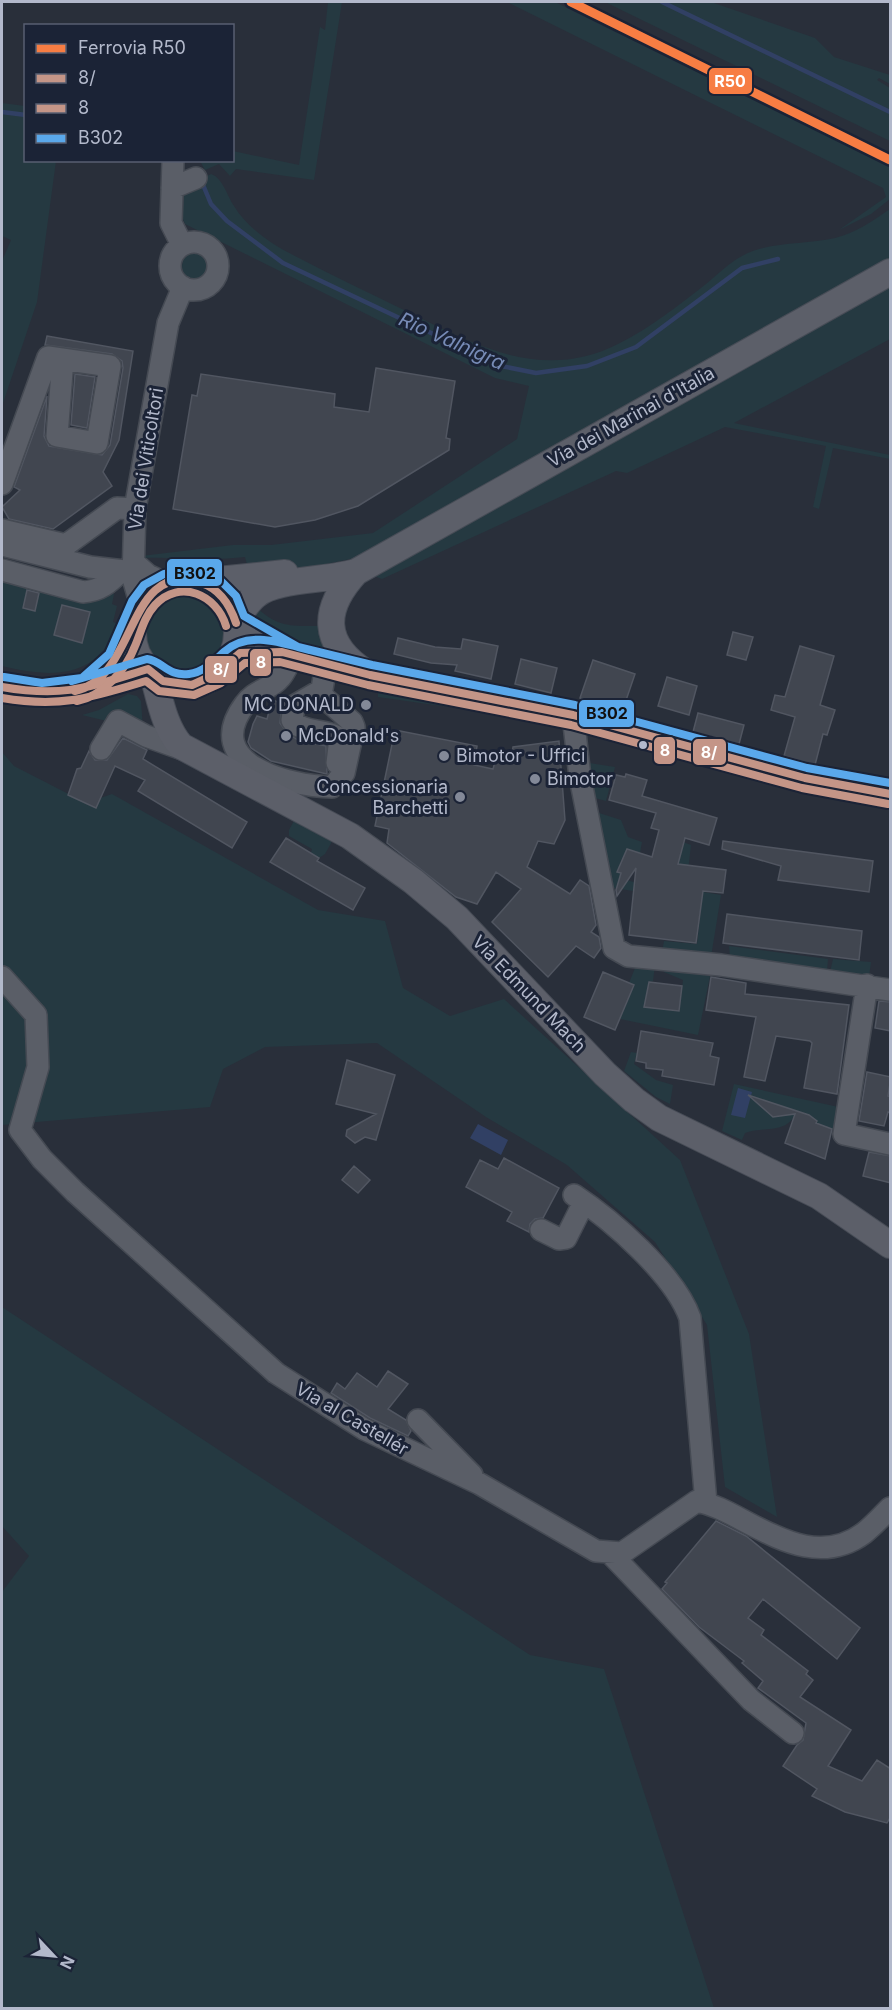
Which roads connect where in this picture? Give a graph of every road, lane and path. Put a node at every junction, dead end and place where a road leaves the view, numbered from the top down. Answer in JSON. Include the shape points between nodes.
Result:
{"nodes":[{"id":1,"x":173,"y":162,"type":"edge"},
{"id":2,"x":196,"y":178,"type":"dead end"},
{"id":3,"x":172,"y":188,"type":"junction"},
{"id":4,"x":182,"y":245,"type":"junction"},
{"id":5,"x":891,"y":272,"type":"edge"},
{"id":6,"x":183,"y":287,"type":"junction"},
{"id":7,"x":63,"y":359,"type":"dead end"},
{"id":8,"x":2,"y":484,"type":"edge"},
{"id":9,"x":135,"y":509,"type":"junction"},
{"id":10,"x":2,"y":530,"type":"edge"},
{"id":11,"x":2,"y":545,"type":"edge"},
{"id":12,"x":364,"y":567,"type":"junction"},
{"id":13,"x":129,"y":568,"type":"junction"},
{"id":14,"x":2,"y":570,"type":"edge"},
{"id":15,"x":198,"y":582,"type":"junction"},
{"id":16,"x":167,"y":584,"type":"junction"},
{"id":17,"x":137,"y":616,"type":"junction"},
{"id":18,"x":236,"y":622,"type":"junction"},
{"id":19,"x":287,"y":654,"type":"junction"},
{"id":20,"x":226,"y":664,"type":"junction"},
{"id":21,"x":326,"y":665,"type":"junction"},
{"id":22,"x":150,"y":672,"type":"junction"},
{"id":23,"x":370,"y":675,"type":"junction"},
{"id":24,"x":192,"y":685,"type":"junction"},
{"id":25,"x":2,"y":687,"type":"edge"},
{"id":26,"x":87,"y":688,"type":"junction"},
{"id":27,"x":320,"y":692,"type":"junction"},
{"id":28,"x":573,"y":715,"type":"junction"},
{"id":29,"x":234,"y":728,"type":"junction"},
{"id":30,"x":180,"y":744,"type":"junction"},
{"id":31,"x":101,"y":749,"type":"dead end"},
{"id":32,"x":891,"y":794,"type":"edge"},
{"id":33,"x":2,"y":977,"type":"edge"},
{"id":34,"x":867,"y":985,"type":"junction"},
{"id":35,"x":891,"y":990,"type":"edge"},
{"id":36,"x":891,"y":1144,"type":"edge"},
{"id":37,"x":541,"y":1230,"type":"dead end"},
{"id":38,"x":891,"y":1245,"type":"edge"},
{"id":39,"x":418,"y":1420,"type":"dead end"},
{"id":40,"x":480,"y":1484,"type":"junction"},
{"id":41,"x":706,"y":1503,"type":"junction"},
{"id":42,"x":891,"y":1508,"type":"edge"},
{"id":43,"x":609,"y":1552,"type":"junction"},
{"id":44,"x":793,"y":1733,"type":"dead end"}],
"edges":[{"from":1,"to":3,"type":"street"},
{"from":2,"to":3,"type":"street"},
{"from":3,"to":4,"type":"street","via":[[171,223]]},
{"from":4,"to":6,"type":"street","via":[[174,252],[170,266],[174,280]]},
{"from":4,"to":6,"type":"street","via":[[193,241],[209,246],[215,252],[219,269],[211,284],[204,288]]},
{"from":5,"to":12,"type":"main road","name":"Via dei Marinai d'Italia"},
{"from":6,"to":9,"type":"street","name":"Via dei Viticoltori","via":[[168,323]]},
{"from":7,"to":8,"type":"street","via":[[48,357]]},
{"from":9,"to":10,"type":"street","via":[[117,508],[66,545]]},
{"from":9,"to":13,"type":"street","name":"Via dei Viticoltori"},
{"from":11,"to":13,"type":"street","via":[[90,567]]},
{"from":12,"to":15,"type":"main road","name":"Via dei Marinai d'Italia"},
{"from":12,"to":18,"type":"main road","name":"Via dei Marinai d'Italia","via":[[340,577],[264,588],[252,597]]},
{"from":12,"to":23,"type":"main road","via":[[336,598],[330,622],[339,649]]},
{"from":13,"to":14,"type":"street","via":[[108,585],[83,592]]},
{"from":13,"to":16,"type":"street"},
{"from":13,"to":17,"type":"street","name":"Via dei Viticoltori"},
{"from":15,"to":16,"type":"main road"},
{"from":15,"to":18,"type":"main road","via":[[215,590],[227,602]]},
{"from":16,"to":17,"type":"main road","via":[[152,592]]},
{"from":17,"to":22,"type":"main road","via":[[134,646]]},
{"from":17,"to":26,"type":"main road","via":[[117,661]]},
{"from":18,"to":19,"type":"main road"},
{"from":18,"to":20,"type":"main road","via":[[233,652]]},
{"from":19,"to":20,"type":"main road","via":[[240,653]]},
{"from":19,"to":21,"type":"main road"},
{"from":19,"to":29,"type":"street","via":[[280,678],[245,703]]},
{"from":20,"to":24,"type":"main road","via":[[216,674]]},
{"from":21,"to":23,"type":"main road"},
{"from":21,"to":27,"type":"street"},
{"from":22,"to":24,"type":"main road","via":[[173,684]]},
{"from":22,"to":26,"type":"main road"},
{"from":22,"to":30,"type":"main road"},
{"from":23,"to":28,"type":"main road"},
{"from":24,"to":30,"type":"main road","via":[[172,718]]},
{"from":25,"to":26,"type":"main road","via":[[42,694]]},
{"from":27,"to":29,"type":"street","via":[[354,727],[344,773],[332,787],[275,776],[243,761],[235,750]]},
{"from":27,"to":29,"type":"street","via":[[294,706],[292,720],[298,726],[334,734],[340,739],[334,773],[329,778],[255,761],[245,752]]},
{"from":28,"to":32,"type":"main road","via":[[805,778]]},
{"from":28,"to":34,"type":"street","via":[[584,800],[614,948],[628,956]]},
{"from":30,"to":31,"type":"street","via":[[146,736],[118,721]]},
{"from":30,"to":38,"type":"main road","name":"Via Edmund Mach","via":[[350,836],[413,881],[457,918],[605,1074],[659,1118],[819,1196]]},
{"from":33,"to":40,"type":"street","name":"Via al Castellér","via":[[36,1015],[38,1067],[20,1130],[42,1158],[119,1233],[276,1373],[364,1429]]},
{"from":34,"to":35,"type":"street"},
{"from":34,"to":36,"type":"street","via":[[844,1134]]},
{"from":37,"to":41,"type":"street","via":[[559,1239],[566,1238],[579,1198],[610,1222],[673,1284],[690,1318]]},
{"from":39,"to":40,"type":"street"},
{"from":40,"to":43,"type":"street","name":"Via al Castellér","via":[[596,1551]]},
{"from":41,"to":42,"type":"street","via":[[792,1545],[812,1548],[847,1542],[863,1534]]},
{"from":41,"to":43,"type":"street","via":[[698,1501],[686,1507],[622,1553]]},
{"from":43,"to":44,"type":"street","via":[[751,1700]]}]}
